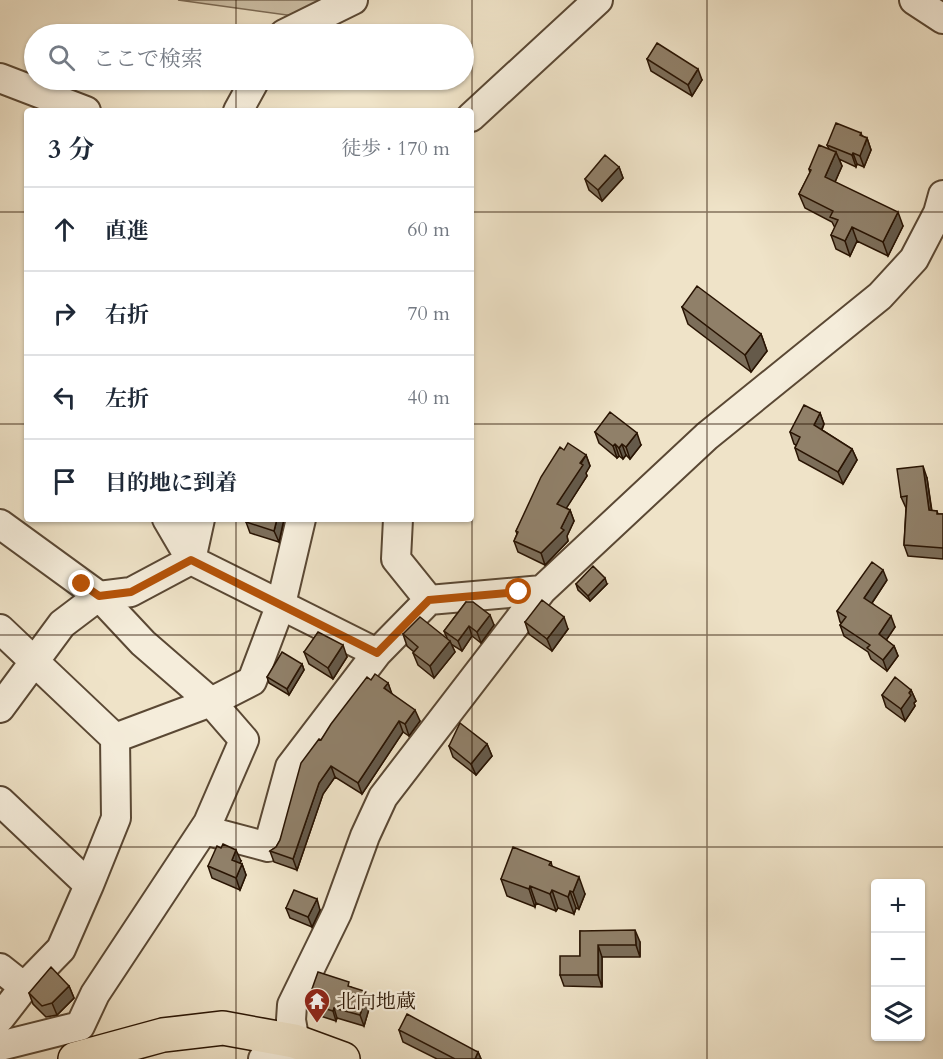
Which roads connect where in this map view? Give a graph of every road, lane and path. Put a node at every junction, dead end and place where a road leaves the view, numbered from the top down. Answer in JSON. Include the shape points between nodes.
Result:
{"nodes":[{"id":1,"x":353,"y":0,"type":"edge"},
{"id":2,"x":598,"y":0,"type":"edge"},
{"id":3,"x":914,"y":0,"type":"edge"},
{"id":4,"x":943,"y":19,"type":"edge"},
{"id":5,"x":304,"y":24,"type":"edge"},
{"id":6,"x":0,"y":78,"type":"edge"},
{"id":7,"x":24,"y":87,"type":"edge"},
{"id":8,"x":31,"y":90,"type":"edge"},
{"id":9,"x":250,"y":90,"type":"edge"},
{"id":10,"x":78,"y":108,"type":"edge"},
{"id":11,"x":240,"y":108,"type":"edge"},
{"id":12,"x":474,"y":114,"type":"edge"},
{"id":13,"x":943,"y":195,"type":"edge"},
{"id":14,"x":169,"y":522,"type":"edge"},
{"id":15,"x":199,"y":522,"type":"edge"},
{"id":16,"x":300,"y":522,"type":"edge"},
{"id":17,"x":398,"y":522,"type":"edge"},
{"id":18,"x":0,"y":524,"type":"edge"},
{"id":19,"x":191,"y":560,"type":"junction"},
{"id":20,"x":542,"y":590,"type":"junction"},
{"id":21,"x":99,"y":596,"type":"junction"},
{"id":22,"x":429,"y":600,"type":"junction"},
{"id":23,"x":281,"y":604,"type":"junction"},
{"id":24,"x":0,"y":629,"type":"edge"},
{"id":25,"x":377,"y":653,"type":"junction"},
{"id":26,"x":34,"y":662,"type":"junction"},
{"id":27,"x":211,"y":702,"type":"junction"},
{"id":28,"x":0,"y":708,"type":"edge"},
{"id":29,"x":115,"y":738,"type":"junction"},
{"id":30,"x":0,"y":801,"type":"edge"},
{"id":31,"x":204,"y":830,"type":"junction"},
{"id":32,"x":89,"y":885,"type":"junction"},
{"id":33,"x":0,"y":968,"type":"edge"},
{"id":34,"x":24,"y":987,"type":"junction"},
{"id":35,"x":0,"y":1018,"type":"edge"},
{"id":36,"x":80,"y":1026,"type":"junction"},
{"id":37,"x":0,"y":1046,"type":"edge"},
{"id":38,"x":296,"y":1050,"type":"edge"},
{"id":39,"x":89,"y":1055,"type":"edge"},
{"id":40,"x":263,"y":1059,"type":"edge"},
{"id":41,"x":343,"y":1059,"type":"edge"}],
"edges":[{"from":1,"to":5,"type":"street"},
{"from":2,"to":12,"type":"street"},
{"from":3,"to":4,"type":"street"},
{"from":6,"to":7,"type":"street"},
{"from":8,"to":10,"type":"street"},
{"from":9,"to":11,"type":"street"},
{"from":13,"to":20,"type":"street","via":[[914,259],[880,296],[707,436]]},
{"from":14,"to":19,"type":"street"},
{"from":15,"to":19,"type":"street"},
{"from":16,"to":23,"type":"street"},
{"from":17,"to":22,"type":"street","via":[[396,559]]},
{"from":18,"to":21,"type":"street"},
{"from":19,"to":21,"type":"street","via":[[131,592]]},
{"from":19,"to":23,"type":"street"},
{"from":20,"to":22,"type":"street"},
{"from":20,"to":38,"type":"street","via":[[383,797],[337,914],[292,1005]]},
{"from":21,"to":26,"type":"street","via":[[62,624]]},
{"from":21,"to":27,"type":"street","via":[[143,643]]},
{"from":22,"to":25,"type":"street"},
{"from":23,"to":25,"type":"street"},
{"from":23,"to":27,"type":"street","via":[[252,681]]},
{"from":24,"to":26,"type":"street"},
{"from":25,"to":31,"type":"street","via":[[290,768],[268,846]]},
{"from":26,"to":28,"type":"street"},
{"from":26,"to":29,"type":"street"},
{"from":27,"to":29,"type":"street"},
{"from":27,"to":31,"type":"street","via":[[244,740]]},
{"from":29,"to":32,"type":"street","via":[[116,818]]},
{"from":30,"to":32,"type":"street"},
{"from":31,"to":36,"type":"street","via":[[95,994]]},
{"from":32,"to":34,"type":"street","via":[[61,949]]},
{"from":33,"to":34,"type":"street"},
{"from":34,"to":35,"type":"street"},
{"from":36,"to":37,"type":"street"},
{"from":36,"to":39,"type":"street"},
{"from":38,"to":39,"type":"main road","via":[[223,1029],[163,1035]]},
{"from":38,"to":40,"type":"street"},
{"from":38,"to":41,"type":"main road"}]}
